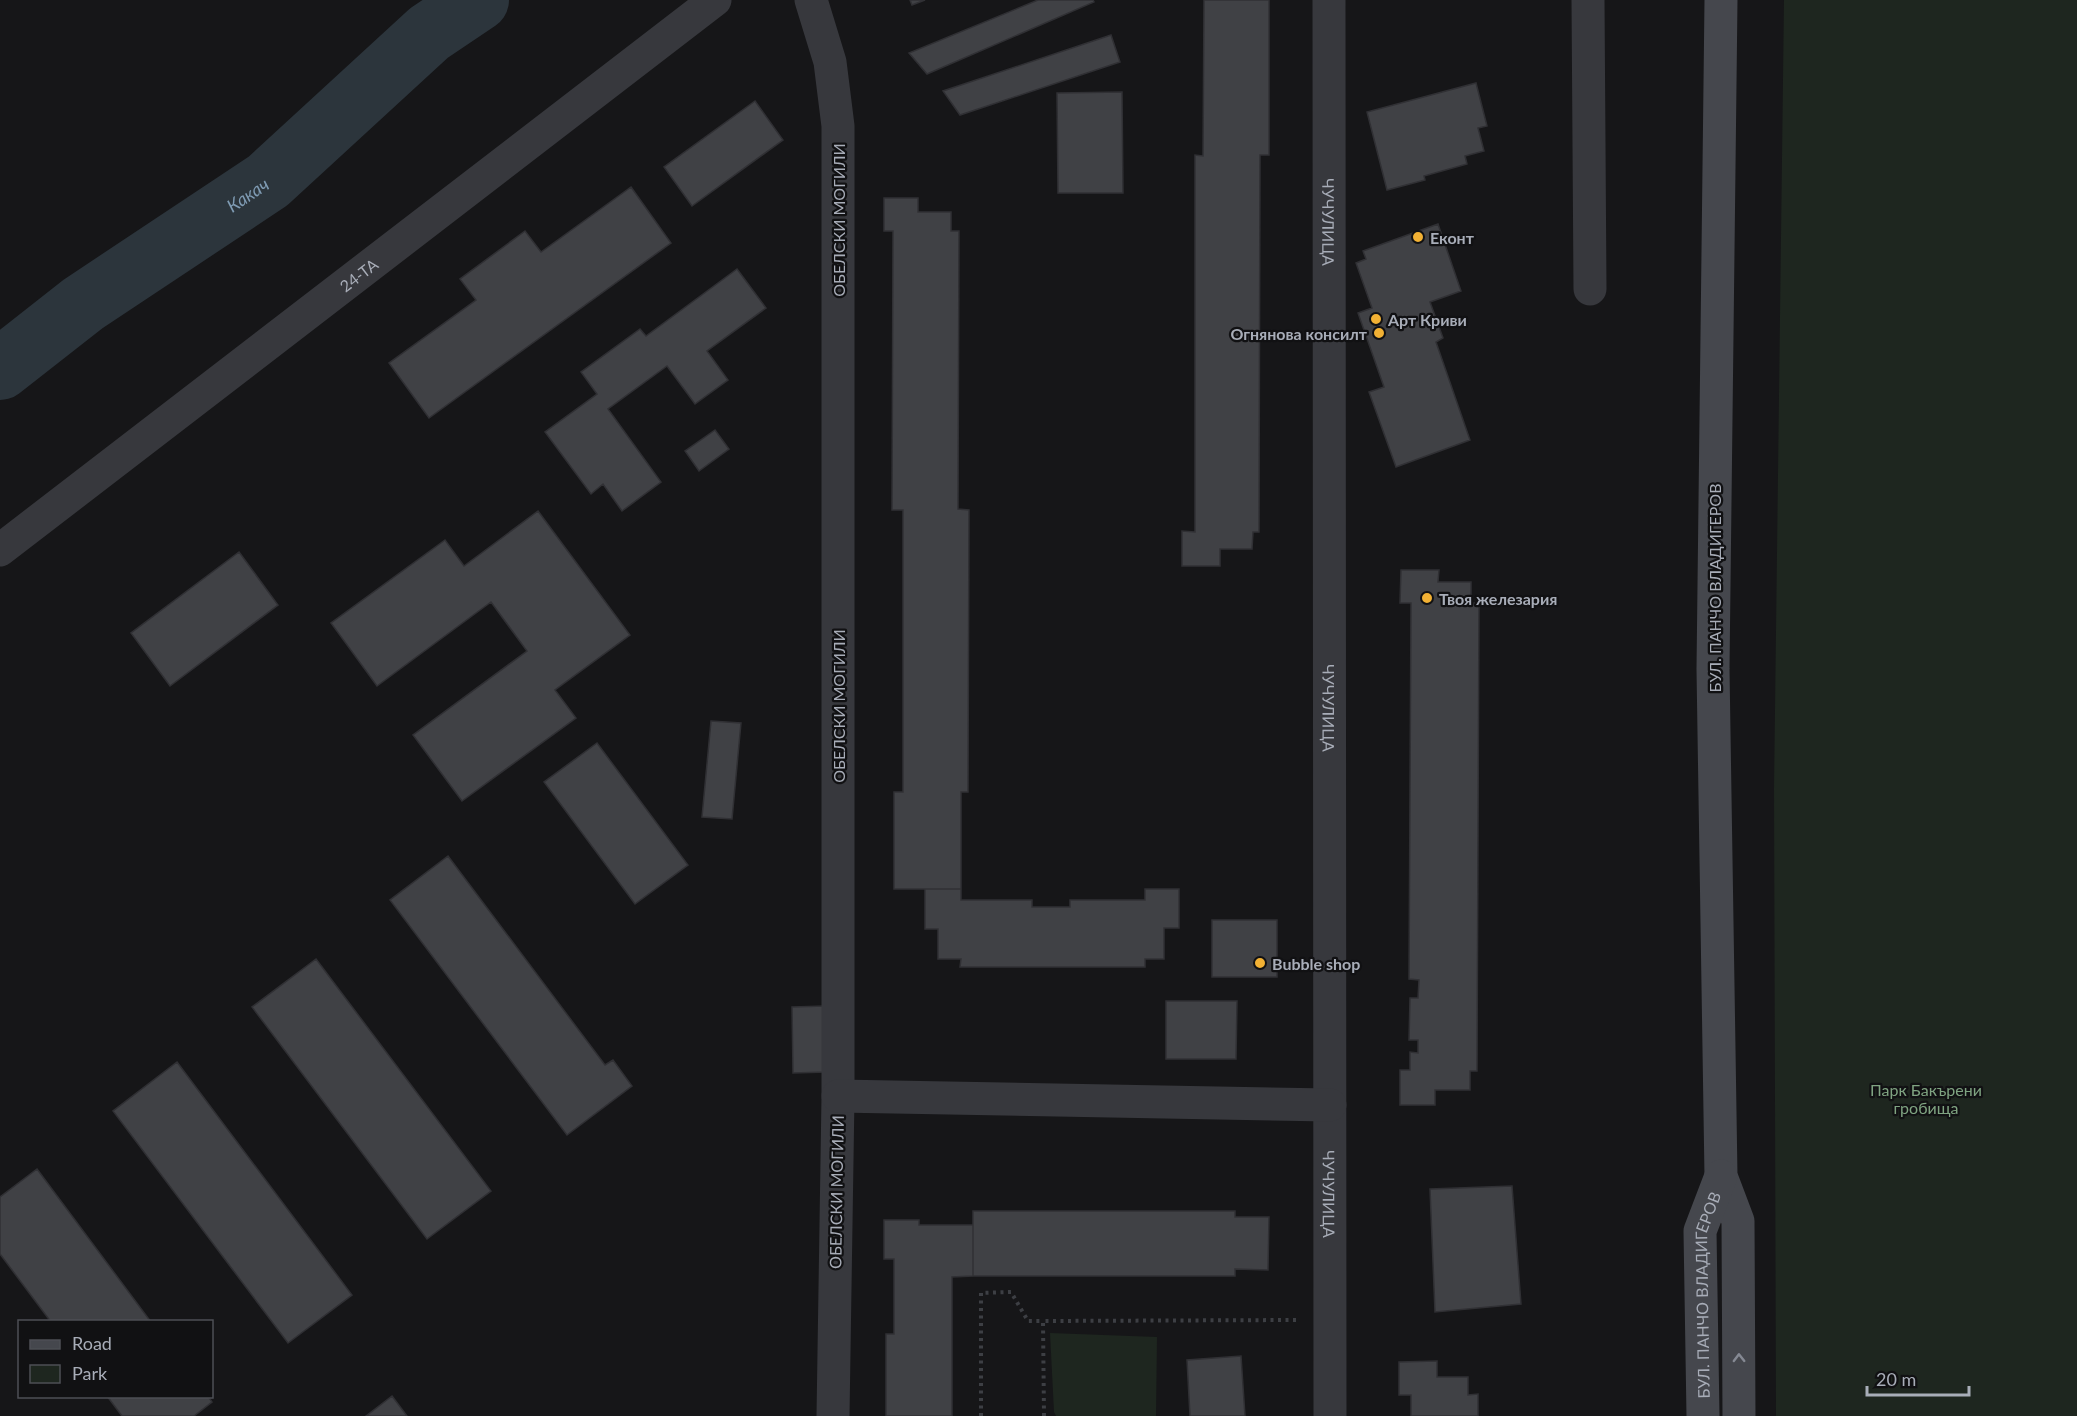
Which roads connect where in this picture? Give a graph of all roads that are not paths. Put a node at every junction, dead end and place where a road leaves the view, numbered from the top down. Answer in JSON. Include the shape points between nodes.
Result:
{"nodes":[{"id":1,"x":715,"y":0,"type":"edge"},
{"id":2,"x":811,"y":0,"type":"edge"},
{"id":3,"x":1329,"y":0,"type":"edge"},
{"id":4,"x":1588,"y":0,"type":"edge"},
{"id":5,"x":1720,"y":0,"type":"edge"},
{"id":6,"x":1590,"y":289,"type":"dead end"},
{"id":7,"x":0,"y":550,"type":"edge"},
{"id":8,"x":837,"y":1096,"type":"junction"},
{"id":9,"x":1330,"y":1105,"type":"junction"},
{"id":10,"x":1721,"y":1176,"type":"junction"},
{"id":11,"x":834,"y":1416,"type":"edge"},
{"id":12,"x":1330,"y":1416,"type":"edge"},
{"id":13,"x":1703,"y":1416,"type":"edge"},
{"id":14,"x":1739,"y":1416,"type":"edge"}],
"edges":[{"from":1,"to":7,"type":"street","name":"24-ТА"},
{"from":2,"to":8,"type":"street","name":"ОБЕЛСКИ МОГИЛИ","via":[[830,62],[838,126]]},
{"from":3,"to":9,"type":"street","name":"ЧУЧУЛИЦА"},
{"from":4,"to":6,"type":"street"},
{"from":5,"to":10,"type":"street","name":"БУЛ. ПАНЧО ВЛАДИГЕРОВ","via":[[1713,669]]},
{"from":8,"to":9,"type":"street"},
{"from":8,"to":11,"type":"street","name":"ОБЕЛСКИ МОГИЛИ"},
{"from":9,"to":12,"type":"street","name":"ЧУЧУЛИЦА"},
{"from":10,"to":13,"type":"street","name":"БУЛ. ПАНЧО ВЛАДИГЕРОВ","via":[[1700,1231]]},
{"from":14,"to":10,"type":"street","name":"БУЛ. ПАНЧО ВЛАДИГЕРОВ","one_way":true,"via":[[1738,1221]]}]}
